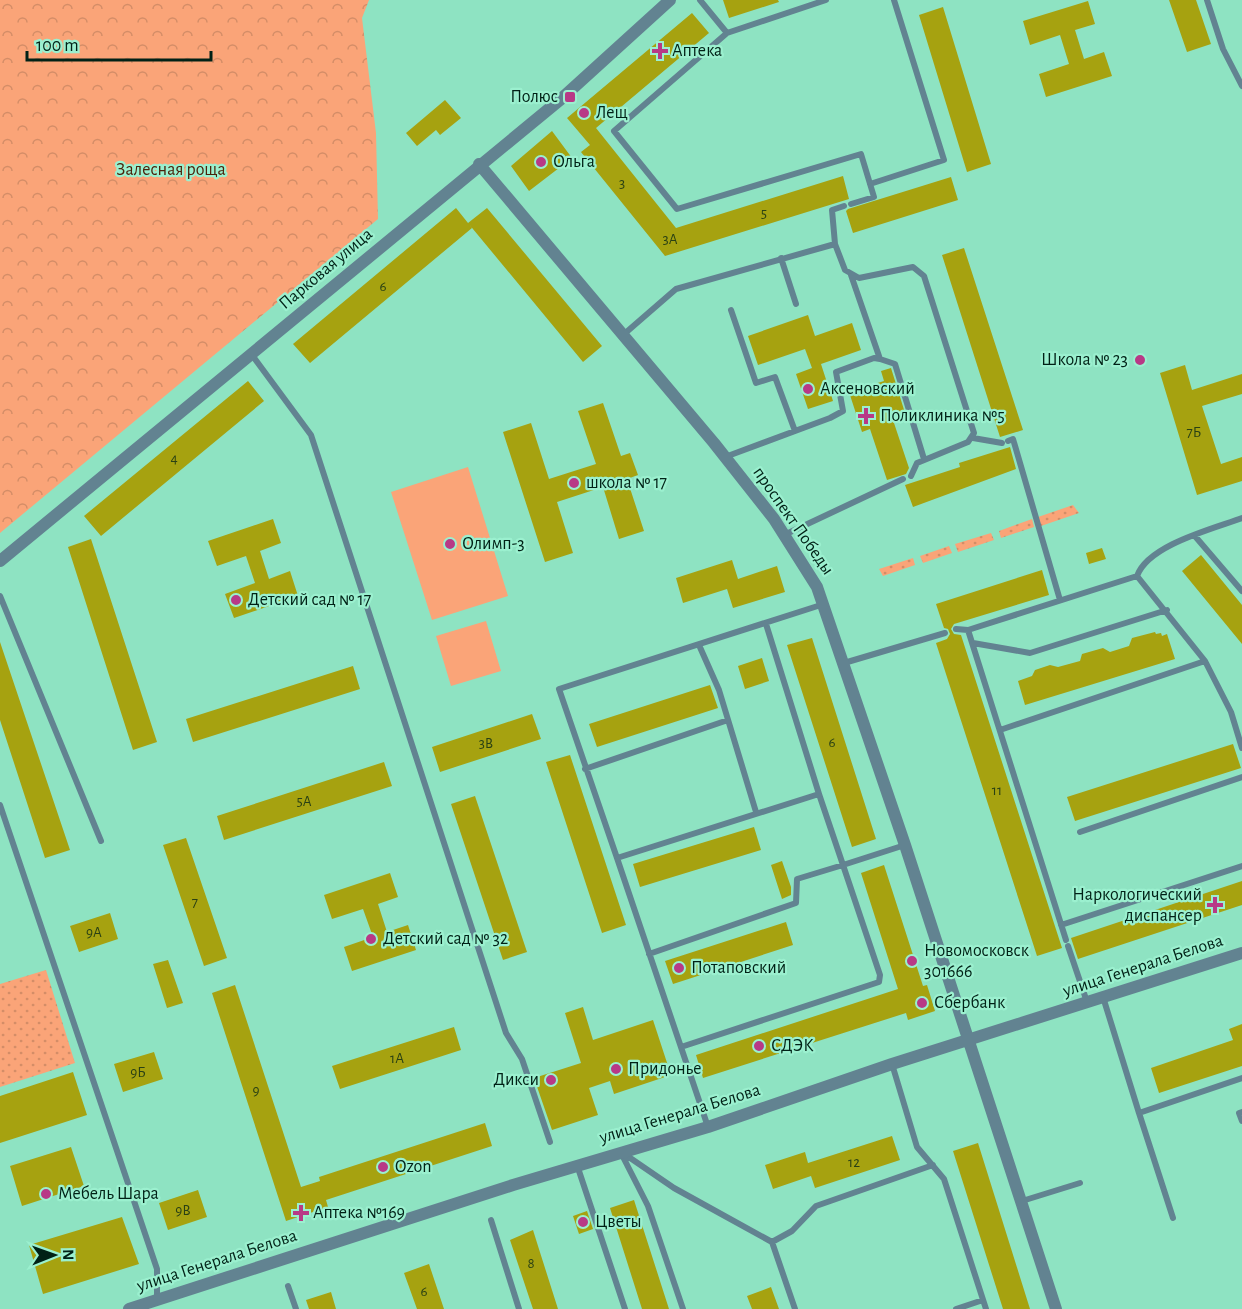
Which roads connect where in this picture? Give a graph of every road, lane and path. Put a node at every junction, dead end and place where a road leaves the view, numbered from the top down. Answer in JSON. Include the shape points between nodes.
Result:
{"nodes":[{"id":1,"x":670,"y":0,"type":"edge"},
{"id":2,"x":699,"y":0,"type":"edge"},
{"id":3,"x":826,"y":0,"type":"edge"},
{"id":4,"x":894,"y":0,"type":"edge"},
{"id":5,"x":1207,"y":0,"type":"edge"},
{"id":6,"x":727,"y":33,"type":"junction"},
{"id":7,"x":1242,"y":86,"type":"edge"},
{"id":8,"x":478,"y":164,"type":"junction"},
{"id":9,"x":870,"y":184,"type":"junction"},
{"id":10,"x":835,"y":244,"type":"junction"},
{"id":11,"x":782,"y":258,"type":"junction"},
{"id":12,"x":851,"y":275,"type":"junction"},
{"id":13,"x":796,"y":304,"type":"dead end"},
{"id":14,"x":731,"y":310,"type":"dead end"},
{"id":15,"x":623,"y":335,"type":"junction"},
{"id":16,"x":252,"y":355,"type":"junction"},
{"id":17,"x":880,"y":359,"type":"junction"},
{"id":18,"x":795,"y":431,"type":"junction"},
{"id":19,"x":973,"y":438,"type":"junction"},
{"id":20,"x":725,"y":457,"type":"junction"},
{"id":21,"x":924,"y":459,"type":"junction"},
{"id":22,"x":911,"y":476,"type":"dead end"},
{"id":23,"x":903,"y":479,"type":"dead end"},
{"id":24,"x":1242,"y":518,"type":"edge"},
{"id":25,"x":784,"y":535,"type":"junction"},
{"id":26,"x":1194,"y":535,"type":"junction"},
{"id":27,"x":0,"y":561,"type":"edge"},
{"id":28,"x":1137,"y":576,"type":"junction"},
{"id":29,"x":1242,"y":591,"type":"edge"},
{"id":30,"x":0,"y":596,"type":"edge"},
{"id":31,"x":1060,"y":600,"type":"junction"},
{"id":32,"x":825,"y":604,"type":"junction"},
{"id":33,"x":1167,"y":610,"type":"junction"},
{"id":34,"x":766,"y":624,"type":"junction"},
{"id":35,"x":956,"y":629,"type":"dead end"},
{"id":36,"x":968,"y":630,"type":"junction"},
{"id":37,"x":945,"y":633,"type":"dead end"},
{"id":38,"x":973,"y":643,"type":"junction"},
{"id":39,"x":699,"y":645,"type":"junction"},
{"id":40,"x":1205,"y":661,"type":"junction"},
{"id":41,"x":844,"y":663,"type":"junction"},
{"id":42,"x":728,"y":720,"type":"junction"},
{"id":43,"x":1000,"y":730,"type":"junction"},
{"id":44,"x":1242,"y":748,"type":"edge"},
{"id":45,"x":585,"y":769,"type":"junction"},
{"id":46,"x":1242,"y":777,"type":"edge"},
{"id":47,"x":819,"y":794,"type":"junction"},
{"id":48,"x":0,"y":805,"type":"edge"},
{"id":49,"x":756,"y":812,"type":"junction"},
{"id":50,"x":1080,"y":832,"type":"dead end"},
{"id":51,"x":101,"y":841,"type":"dead end"},
{"id":52,"x":905,"y":845,"type":"junction"},
{"id":53,"x":616,"y":858,"type":"junction"},
{"id":54,"x":843,"y":865,"type":"junction"},
{"id":55,"x":1242,"y":866,"type":"edge"},
{"id":56,"x":1061,"y":925,"type":"junction"},
{"id":57,"x":1242,"y":953,"type":"edge"},
{"id":58,"x":649,"y":954,"type":"junction"},
{"id":59,"x":1103,"y":997,"type":"junction"},
{"id":60,"x":1087,"y":1003,"type":"junction"},
{"id":61,"x":967,"y":1041,"type":"junction"},
{"id":62,"x":681,"y":1047,"type":"junction"},
{"id":63,"x":892,"y":1064,"type":"junction"},
{"id":64,"x":1242,"y":1078,"type":"edge"},
{"id":65,"x":1242,"y":1112,"type":"edge"},
{"id":66,"x":1138,"y":1113,"type":"junction"},
{"id":67,"x":1242,"y":1121,"type":"edge"},
{"id":68,"x":708,"y":1126,"type":"junction"},
{"id":69,"x":550,"y":1142,"type":"dead end"},
{"id":70,"x":620,"y":1152,"type":"junction"},
{"id":71,"x":577,"y":1165,"type":"junction"},
{"id":72,"x":933,"y":1165,"type":"junction"},
{"id":73,"x":1080,"y":1184,"type":"dead end"},
{"id":74,"x":1022,"y":1201,"type":"junction"},
{"id":75,"x":1173,"y":1218,"type":"dead end"},
{"id":76,"x":491,"y":1220,"type":"dead end"},
{"id":77,"x":772,"y":1242,"type":"junction"},
{"id":78,"x":288,"y":1286,"type":"dead end"},
{"id":79,"x":158,"y":1299,"type":"junction"},
{"id":80,"x":983,"y":1300,"type":"junction"},
{"id":81,"x":131,"y":1309,"type":"edge"},
{"id":82,"x":296,"y":1309,"type":"edge"},
{"id":83,"x":519,"y":1309,"type":"edge"},
{"id":84,"x":625,"y":1309,"type":"edge"},
{"id":85,"x":683,"y":1309,"type":"edge"},
{"id":86,"x":795,"y":1309,"type":"edge"},
{"id":87,"x":956,"y":1309,"type":"edge"},
{"id":88,"x":986,"y":1309,"type":"edge"},
{"id":89,"x":1056,"y":1309,"type":"edge"}],
"edges":[{"from":1,"to":8,"type":"street","name":"Парковая улица","via":[[561,99]]},
{"from":2,"to":6,"type":"lane"},
{"from":3,"to":6,"type":"lane"},
{"from":4,"to":9,"type":"lane","via":[[944,160]]},
{"from":5,"to":7,"type":"lane","via":[[1223,49]]},
{"from":6,"to":9,"type":"lane","via":[[614,131],[677,209],[861,154]]},
{"from":8,"to":15,"type":"street","name":"проспект Победы"},
{"from":8,"to":16,"type":"street","name":"Парковая улица"},
{"from":9,"to":10,"type":"lane","via":[[874,197],[832,210]]},
{"from":10,"to":11,"type":"lane"},
{"from":10,"to":12,"type":"lane","via":[[845,270]]},
{"from":11,"to":13,"type":"lane"},
{"from":11,"to":15,"type":"lane","via":[[676,289]]},
{"from":12,"to":17,"type":"lane"},
{"from":12,"to":19,"type":"lane","via":[[869,278],[907,266],[924,276],[974,428]]},
{"from":14,"to":18,"type":"lane","via":[[756,383],[775,377]]},
{"from":15,"to":20,"type":"street","name":"проспект Победы"},
{"from":16,"to":27,"type":"street","name":"Парковая улица"},
{"from":16,"to":69,"type":"lane","via":[[311,435],[506,1033],[522,1059]]},
{"from":17,"to":18,"type":"lane","via":[[836,372],[843,411]]},
{"from":17,"to":21,"type":"lane","via":[[895,364]]},
{"from":18,"to":20,"type":"lane"},
{"from":19,"to":21,"type":"lane"},
{"from":19,"to":31,"type":"lane","via":[[1013,440]]},
{"from":20,"to":25,"type":"street","name":"проспект Победы"},
{"from":21,"to":22,"type":"lane"},
{"from":23,"to":25,"type":"lane"},
{"from":24,"to":26,"type":"lane"},
{"from":25,"to":32,"type":"street","name":"проспект Победы"},
{"from":26,"to":28,"type":"lane","via":[[1142,564]]},
{"from":26,"to":29,"type":"lane"},
{"from":28,"to":31,"type":"lane"},
{"from":28,"to":33,"type":"lane"},
{"from":30,"to":51,"type":"lane"},
{"from":31,"to":36,"type":"lane"},
{"from":32,"to":34,"type":"lane"},
{"from":32,"to":41,"type":"street","name":"проспект Победы"},
{"from":33,"to":38,"type":"lane","via":[[1030,653]]},
{"from":33,"to":40,"type":"lane"},
{"from":34,"to":39,"type":"lane"},
{"from":34,"to":47,"type":"lane"},
{"from":35,"to":36,"type":"lane"},
{"from":36,"to":38,"type":"lane"},
{"from":37,"to":41,"type":"lane"},
{"from":38,"to":43,"type":"lane"},
{"from":39,"to":42,"type":"lane"},
{"from":39,"to":45,"type":"lane","via":[[559,689]]},
{"from":40,"to":43,"type":"lane"},
{"from":40,"to":44,"type":"lane","via":[[1231,712]]},
{"from":41,"to":52,"type":"street","name":"проспект Победы"},
{"from":42,"to":45,"type":"lane"},
{"from":42,"to":49,"type":"lane"},
{"from":43,"to":56,"type":"lane"},
{"from":45,"to":53,"type":"lane"},
{"from":46,"to":50,"type":"lane"},
{"from":47,"to":49,"type":"lane"},
{"from":47,"to":54,"type":"lane"},
{"from":48,"to":79,"type":"lane","via":[[157,1269]]},
{"from":49,"to":53,"type":"lane"},
{"from":52,"to":54,"type":"lane"},
{"from":52,"to":61,"type":"street","name":"проспект Победы"},
{"from":53,"to":58,"type":"lane"},
{"from":54,"to":58,"type":"lane","via":[[797,879],[796,903]]},
{"from":54,"to":62,"type":"lane","via":[[880,975],[879,982]]},
{"from":55,"to":56,"type":"lane"},
{"from":56,"to":60,"type":"lane"},
{"from":57,"to":59,"type":"street","name":"улица Генерала Белова"},
{"from":58,"to":62,"type":"lane"},
{"from":59,"to":60,"type":"street","name":"улица Генерала Белова"},
{"from":59,"to":66,"type":"lane"},
{"from":60,"to":61,"type":"street","name":"улица Генерала Белова"},
{"from":61,"to":63,"type":"street","name":"улица Генерала Белова"},
{"from":61,"to":74,"type":"street","name":"проспект Победы"},
{"from":62,"to":68,"type":"lane"},
{"from":63,"to":68,"type":"street","name":"улица Генерала Белова"},
{"from":63,"to":72,"type":"lane","via":[[916,1147]]},
{"from":64,"to":66,"type":"lane"},
{"from":65,"to":67,"type":"lane"},
{"from":66,"to":75,"type":"lane"},
{"from":68,"to":70,"type":"street","name":"улица Генерала Белова"},
{"from":70,"to":71,"type":"street","name":"улица Генерала Белова"},
{"from":70,"to":77,"type":"lane"},
{"from":70,"to":85,"type":"lane","via":[[648,1206]]},
{"from":71,"to":79,"type":"street","name":"улица Генерала Белова"},
{"from":71,"to":84,"type":"lane"},
{"from":72,"to":77,"type":"lane","via":[[816,1206],[792,1231]]},
{"from":72,"to":80,"type":"lane","via":[[944,1179]]},
{"from":73,"to":74,"type":"lane"},
{"from":74,"to":89,"type":"street","name":"проспект Победы"},
{"from":76,"to":83,"type":"lane"},
{"from":77,"to":86,"type":"lane"},
{"from":78,"to":82,"type":"lane"},
{"from":79,"to":81,"type":"street","name":"улица Генерала Белова"},
{"from":80,"to":87,"type":"lane"},
{"from":80,"to":88,"type":"lane"}]}
